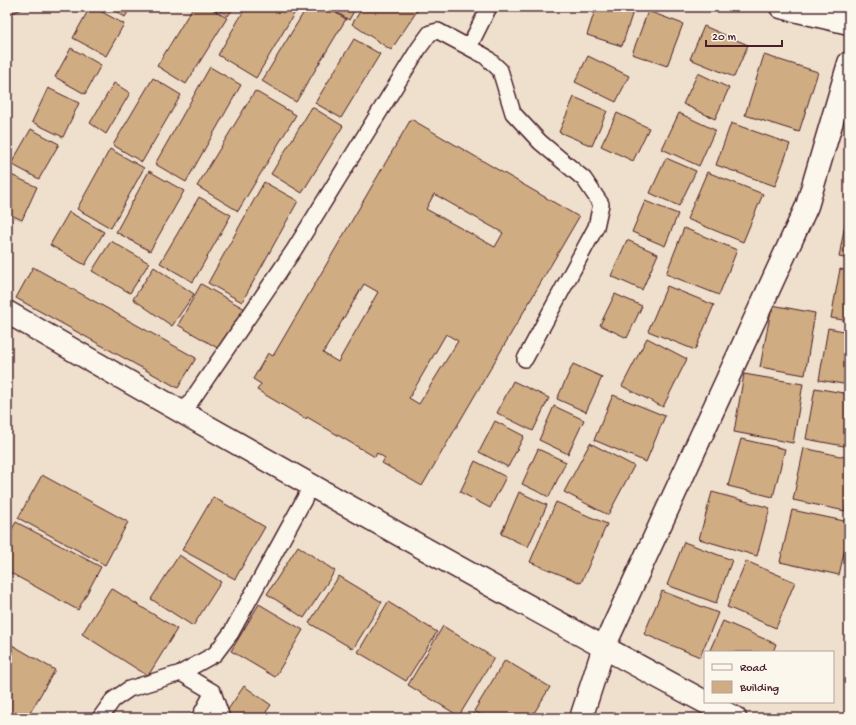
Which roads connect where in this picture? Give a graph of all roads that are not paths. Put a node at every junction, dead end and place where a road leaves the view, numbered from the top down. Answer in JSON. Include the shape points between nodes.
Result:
{"nodes":[{"id":1,"x":489,"y":7,"type":"edge"},
{"id":2,"x":781,"y":7,"type":"edge"},
{"id":3,"x":849,"y":23,"type":"edge"},
{"id":4,"x":469,"y":47,"type":"junction"},
{"id":5,"x":849,"y":63,"type":"edge"},
{"id":6,"x":7,"y":312,"type":"edge"},
{"id":7,"x":525,"y":359,"type":"dead end"},
{"id":8,"x":183,"y":413,"type":"junction"},
{"id":9,"x":312,"y":485,"type":"junction"},
{"id":10,"x":604,"y":647,"type":"junction"},
{"id":11,"x":181,"y":673,"type":"junction"},
{"id":12,"x":213,"y":692,"type":"junction"},
{"id":13,"x":704,"y":701,"type":"edge"},
{"id":14,"x":707,"y":703,"type":"edge"},
{"id":15,"x":100,"y":718,"type":"edge"},
{"id":16,"x":199,"y":718,"type":"edge"},
{"id":17,"x":222,"y":718,"type":"edge"},
{"id":18,"x":581,"y":718,"type":"edge"},
{"id":19,"x":735,"y":718,"type":"edge"}],
"edges":[{"from":1,"to":4,"type":"lane"},
{"from":2,"to":3,"type":"street"},
{"from":4,"to":7,"type":"lane","via":[[485,56],[500,70],[513,113],[540,142],[584,179],[601,204],[596,227]]},
{"from":4,"to":8,"type":"lane","via":[[438,31],[430,34],[419,48],[294,250]]},
{"from":5,"to":10,"type":"street","via":[[806,206]]},
{"from":6,"to":8,"type":"street"},
{"from":8,"to":9,"type":"street"},
{"from":9,"to":10,"type":"street"},
{"from":9,"to":11,"type":"lane","via":[[231,634],[215,654]]},
{"from":10,"to":13,"type":"street"},
{"from":10,"to":18,"type":"street"},
{"from":11,"to":12,"type":"lane"},
{"from":11,"to":15,"type":"lane","via":[[130,689],[113,700]]},
{"from":12,"to":16,"type":"lane"},
{"from":12,"to":17,"type":"lane"},
{"from":14,"to":19,"type":"street"}]}
